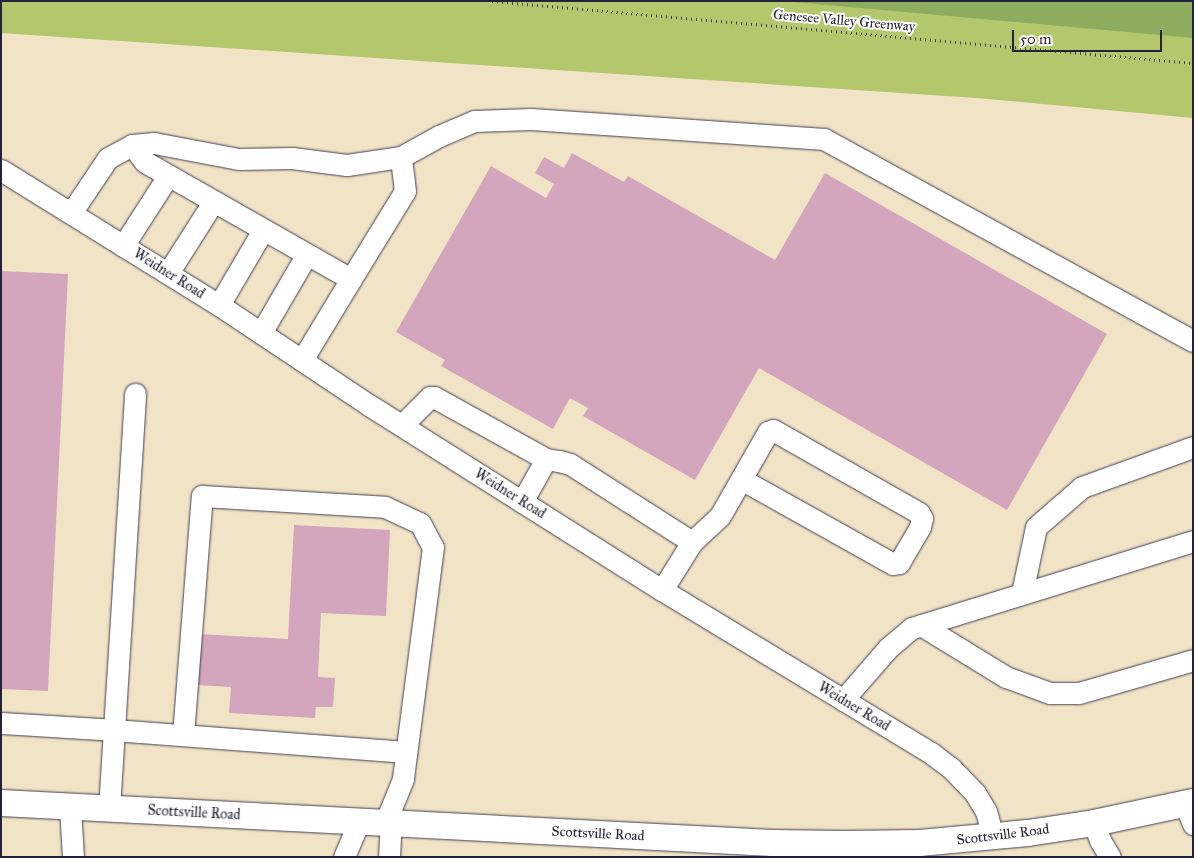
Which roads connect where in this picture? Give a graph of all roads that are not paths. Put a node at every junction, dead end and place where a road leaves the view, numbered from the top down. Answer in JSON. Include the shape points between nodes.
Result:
{"nodes":[{"id":1,"x":132,"y":145,"type":"junction"},
{"id":2,"x":401,"y":157,"type":"junction"},
{"id":3,"x":1,"y":170,"type":"edge"},
{"id":4,"x":168,"y":176,"type":"junction"},
{"id":5,"x":213,"y":202,"type":"junction"},
{"id":6,"x":71,"y":214,"type":"junction"},
{"id":7,"x":263,"y":230,"type":"junction"},
{"id":8,"x":123,"y":246,"type":"junction"},
{"id":9,"x":307,"y":254,"type":"junction"},
{"id":10,"x":168,"y":273,"type":"junction"},
{"id":11,"x":351,"y":279,"type":"junction"},
{"id":12,"x":219,"y":305,"type":"junction"},
{"id":13,"x":261,"y":333,"type":"junction"},
{"id":14,"x":1193,"y":341,"type":"edge"},
{"id":15,"x":302,"y":360,"type":"junction"},
{"id":16,"x":135,"y":394,"type":"dead end"},
{"id":17,"x":402,"y":425,"type":"junction"},
{"id":18,"x":1193,"y":447,"type":"edge"},
{"id":19,"x":546,"y":459,"type":"junction"},
{"id":20,"x":741,"y":479,"type":"junction"},
{"id":21,"x":522,"y":502,"type":"junction"},
{"id":22,"x":1193,"y":540,"type":"edge"},
{"id":23,"x":692,"y":542,"type":"junction"},
{"id":24,"x":662,"y":590,"type":"junction"},
{"id":25,"x":1022,"y":593,"type":"junction"},
{"id":26,"x":921,"y":625,"type":"junction"},
{"id":27,"x":1193,"y":660,"type":"edge"},
{"id":28,"x":843,"y":700,"type":"junction"},
{"id":29,"x":1,"y":723,"type":"edge"},
{"id":30,"x":114,"y":730,"type":"junction"},
{"id":31,"x":183,"y":735,"type":"junction"},
{"id":32,"x":406,"y":752,"type":"junction"},
{"id":33,"x":1,"y":803,"type":"edge"},
{"id":34,"x":70,"y":807,"type":"junction"},
{"id":35,"x":109,"y":809,"type":"junction"},
{"id":36,"x":1190,"y":810,"type":"edge"},
{"id":37,"x":359,"y":822,"type":"junction"},
{"id":38,"x":388,"y":823,"type":"junction"},
{"id":39,"x":1094,"y":823,"type":"junction"},
{"id":40,"x":994,"y":837,"type":"junction"},
{"id":41,"x":73,"y":857,"type":"edge"},
{"id":42,"x":344,"y":857,"type":"edge"},
{"id":43,"x":389,"y":857,"type":"edge"},
{"id":44,"x":1110,"y":857,"type":"edge"}],
"edges":[{"from":1,"to":2,"type":"street","via":[[154,143],[240,159],[292,158],[347,165]]},
{"from":1,"to":4,"type":"street","via":[[145,162]]},
{"from":1,"to":6,"type":"street","via":[[108,158]]},
{"from":2,"to":11,"type":"street","via":[[405,191]]},
{"from":2,"to":14,"type":"street","via":[[474,121],[561,121],[824,139]]},
{"from":3,"to":6,"type":"street","name":"Weidner Road"},
{"from":4,"to":5,"type":"street"},
{"from":4,"to":8,"type":"street"},
{"from":5,"to":7,"type":"street"},
{"from":5,"to":10,"type":"street"},
{"from":6,"to":8,"type":"street","name":"Weidner Road"},
{"from":7,"to":9,"type":"street"},
{"from":7,"to":12,"type":"street"},
{"from":8,"to":10,"type":"street","name":"Weidner Road"},
{"from":9,"to":11,"type":"street"},
{"from":9,"to":13,"type":"street"},
{"from":10,"to":12,"type":"street","name":"Weidner Road"},
{"from":11,"to":15,"type":"street"},
{"from":12,"to":13,"type":"street","name":"Weidner Road"},
{"from":13,"to":15,"type":"street","name":"Weidner Road"},
{"from":15,"to":17,"type":"street","name":"Weidner Road"},
{"from":16,"to":30,"type":"street"},
{"from":17,"to":19,"type":"street","via":[[430,397],[434,397]]},
{"from":17,"to":21,"type":"street","name":"Weidner Road"},
{"from":18,"to":25,"type":"street","via":[[1082,487],[1036,527]]},
{"from":19,"to":21,"type":"street"},
{"from":19,"to":23,"type":"street","via":[[570,464]]},
{"from":20,"to":20,"type":"street","via":[[768,432],[773,430],[919,513],[922,518],[920,527],[899,563],[893,564]]},
{"from":20,"to":23,"type":"street","via":[[720,516]]},
{"from":21,"to":24,"type":"street","name":"Weidner Road"},
{"from":22,"to":25,"type":"street"},
{"from":23,"to":24,"type":"street"},
{"from":24,"to":28,"type":"street","name":"Weidner Road"},
{"from":25,"to":26,"type":"street"},
{"from":26,"to":27,"type":"street","via":[[1006,677],[1050,693],[1079,693]]},
{"from":26,"to":28,"type":"street","via":[[912,628],[888,648]]},
{"from":28,"to":40,"type":"street","name":"Weidner Road","via":[[950,768],[981,802]]},
{"from":29,"to":30,"type":"street"},
{"from":30,"to":31,"type":"street"},
{"from":30,"to":35,"type":"street"},
{"from":31,"to":32,"type":"street"},
{"from":31,"to":32,"type":"street","via":[[202,496],[385,507],[420,523],[433,547]]},
{"from":32,"to":38,"type":"street","via":[[403,779]]},
{"from":33,"to":34,"type":"main road","name":"Scottsville Road"},
{"from":34,"to":35,"type":"main road","name":"Scottsville Road"},
{"from":34,"to":41,"type":"street"},
{"from":35,"to":37,"type":"main road","name":"Scottsville Road"},
{"from":36,"to":39,"type":"main road","name":"Scottsville Road"},
{"from":37,"to":38,"type":"main road","name":"Scottsville Road"},
{"from":37,"to":42,"type":"street"},
{"from":38,"to":40,"type":"main road","name":"Scottsville Road","via":[[808,844],[910,843]]},
{"from":38,"to":43,"type":"street"},
{"from":39,"to":40,"type":"main road","name":"Scottsville Road"},
{"from":39,"to":44,"type":"street"}]}
